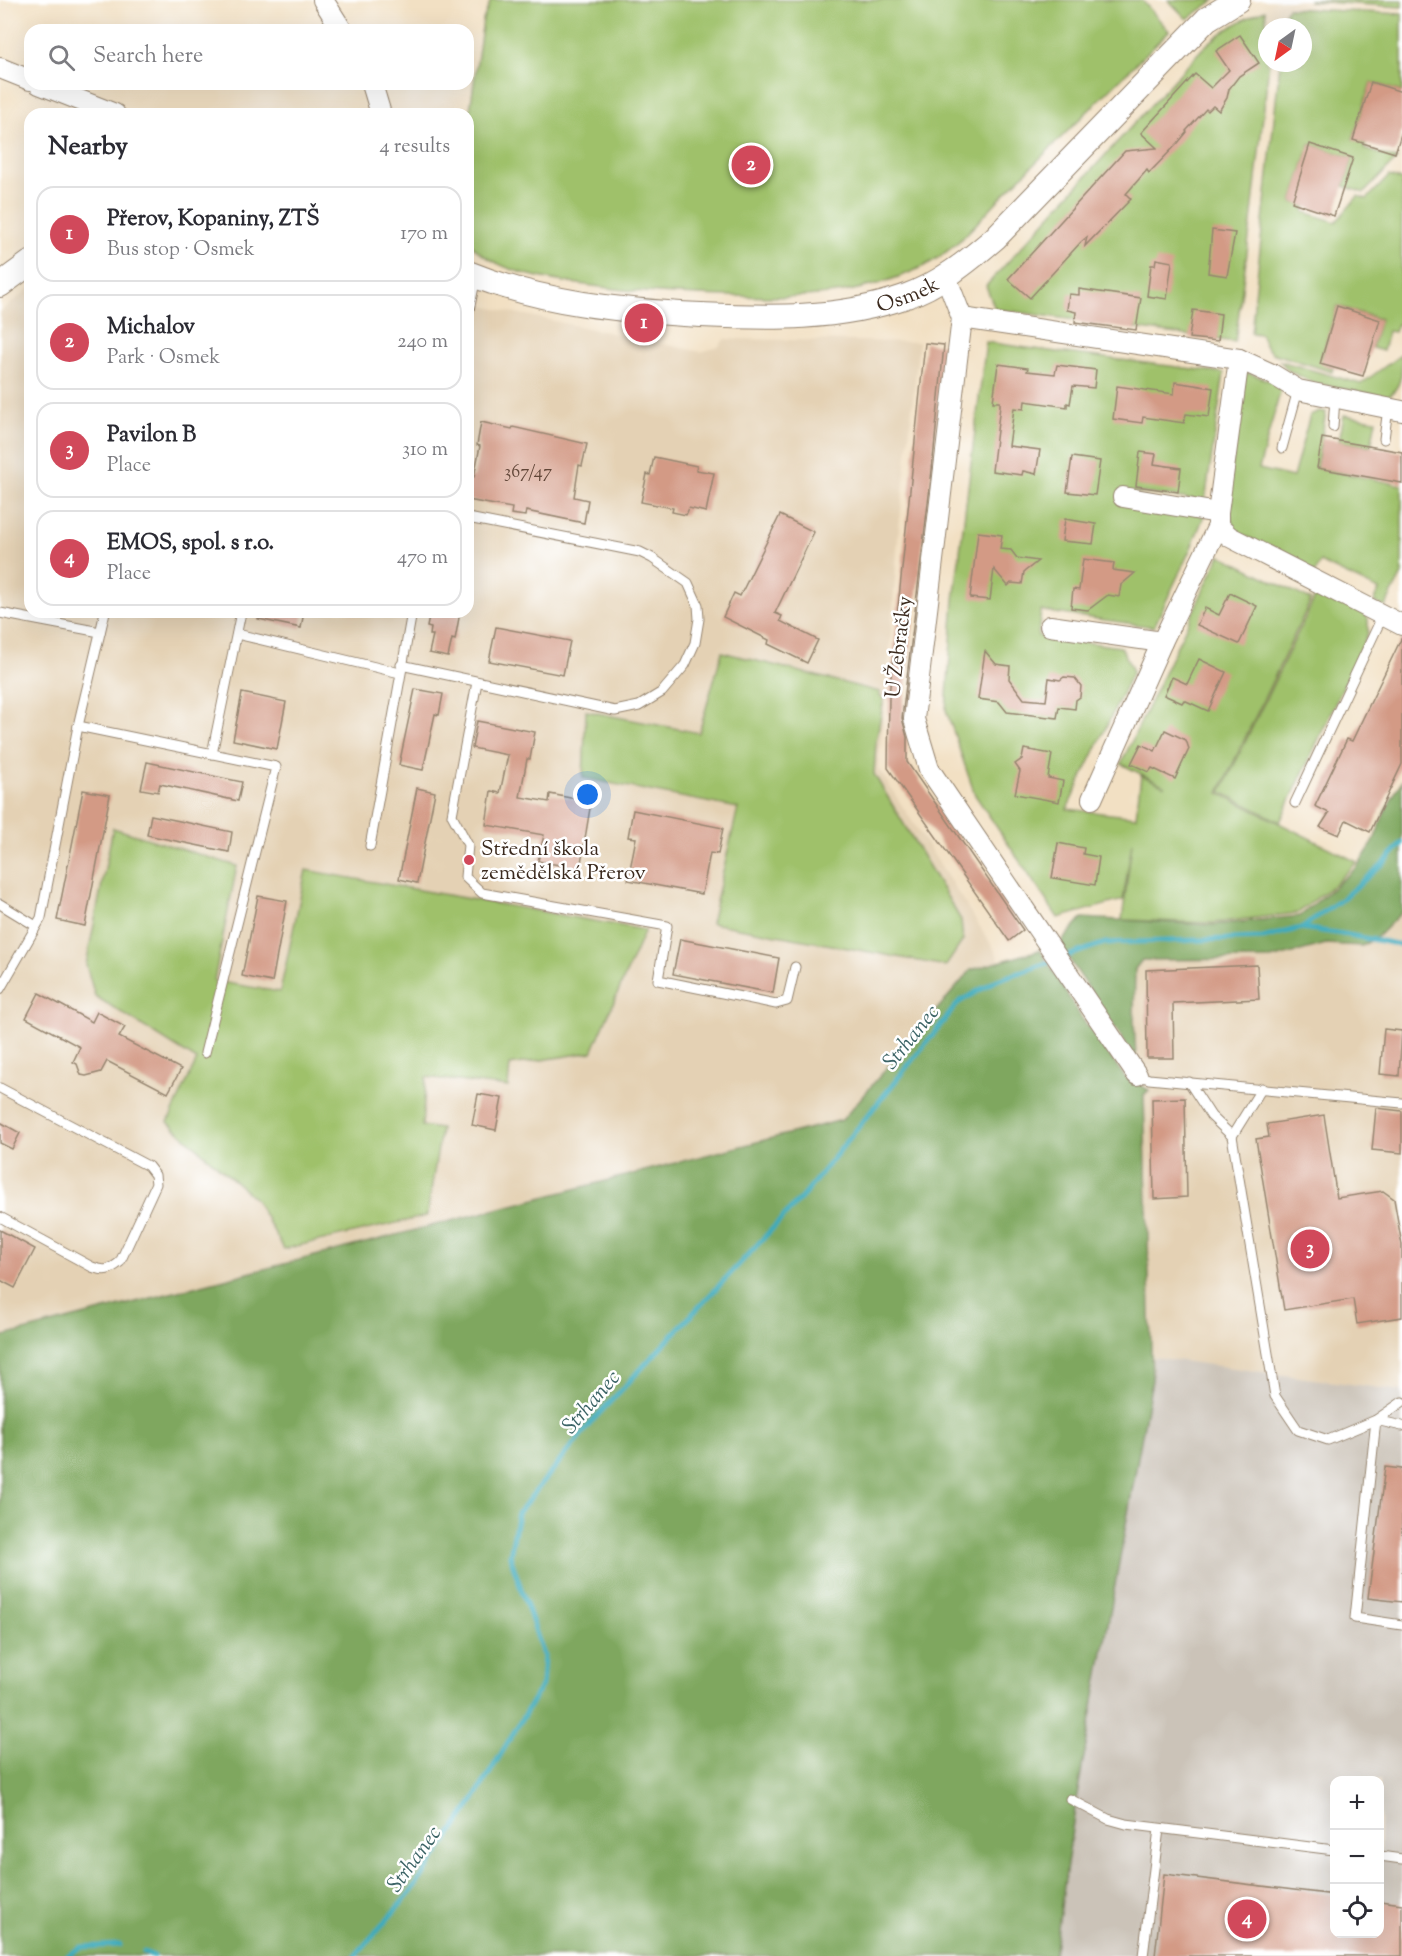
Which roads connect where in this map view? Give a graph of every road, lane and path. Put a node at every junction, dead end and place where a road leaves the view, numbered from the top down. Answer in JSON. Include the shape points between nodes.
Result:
{"nodes":[{"id":1,"x":323,"y":0,"type":"edge"},
{"id":2,"x":1238,"y":0,"type":"edge"},
{"id":3,"x":338,"y":24,"type":"edge"},
{"id":4,"x":0,"y":68,"type":"edge"},
{"id":5,"x":24,"y":78,"type":"edge"},
{"id":6,"x":54,"y":90,"type":"edge"},
{"id":7,"x":374,"y":90,"type":"edge"},
{"id":8,"x":100,"y":108,"type":"edge"},
{"id":9,"x":379,"y":108,"type":"edge"},
{"id":10,"x":24,"y":267,"type":"edge"},
{"id":11,"x":474,"y":273,"type":"edge"},
{"id":12,"x":946,"y":277,"type":"junction"},
{"id":13,"x":0,"y":285,"type":"edge"},
{"id":14,"x":962,"y":318,"type":"junction"},
{"id":15,"x":1239,"y":359,"type":"junction"},
{"id":16,"x":1298,"y":390,"type":"junction"},
{"id":17,"x":1335,"y":398,"type":"junction"},
{"id":18,"x":1395,"y":410,"type":"edge"},
{"id":19,"x":1333,"y":427,"type":"dead end"},
{"id":20,"x":1384,"y":439,"type":"dead end"},
{"id":21,"x":1282,"y":448,"type":"dead end"},
{"id":22,"x":1123,"y":497,"type":"dead end"},
{"id":23,"x":474,"y":519,"type":"edge"},
{"id":24,"x":1218,"y":519,"type":"junction"},
{"id":25,"x":0,"y":613,"type":"edge"},
{"id":26,"x":1383,"y":615,"type":"junction"},
{"id":27,"x":24,"y":618,"type":"edge"},
{"id":28,"x":26,"y":618,"type":"edge"},
{"id":29,"x":104,"y":618,"type":"edge"},
{"id":30,"x":240,"y":618,"type":"edge"},
{"id":31,"x":411,"y":618,"type":"edge"},
{"id":32,"x":1402,"y":625,"type":"edge"},
{"id":33,"x":1050,"y":626,"type":"dead end"},
{"id":34,"x":100,"y":632,"type":"junction"},
{"id":35,"x":237,"y":634,"type":"junction"},
{"id":36,"x":1162,"y":642,"type":"junction"},
{"id":37,"x":400,"y":669,"type":"junction"},
{"id":38,"x":477,"y":682,"type":"junction"},
{"id":39,"x":78,"y":726,"type":"junction"},
{"id":40,"x":212,"y":754,"type":"junction"},
{"id":41,"x":1092,"y":799,"type":"dead end"},
{"id":42,"x":1295,"y":803,"type":"dead end"},
{"id":43,"x":370,"y":846,"type":"dead end"},
{"id":44,"x":0,"y":904,"type":"edge"},
{"id":45,"x":36,"y":926,"type":"junction"},
{"id":46,"x":795,"y":967,"type":"dead end"},
{"id":47,"x":0,"y":988,"type":"edge"},
{"id":48,"x":205,"y":1053,"type":"dead end"},
{"id":49,"x":1137,"y":1075,"type":"joint"},
{"id":50,"x":1189,"y":1082,"type":"junction"},
{"id":51,"x":0,"y":1088,"type":"edge"},
{"id":52,"x":1262,"y":1088,"type":"junction"},
{"id":53,"x":1402,"y":1103,"type":"edge"},
{"id":54,"x":1232,"y":1136,"type":"junction"},
{"id":55,"x":0,"y":1217,"type":"edge"},
{"id":56,"x":1402,"y":1402,"type":"edge"},
{"id":57,"x":1376,"y":1420,"type":"junction"},
{"id":58,"x":1402,"y":1426,"type":"edge"},
{"id":59,"x":1402,"y":1625,"type":"edge"},
{"id":60,"x":1070,"y":1799,"type":"dead end"},
{"id":61,"x":1159,"y":1829,"type":"junction"},
{"id":62,"x":1330,"y":1850,"type":"edge"},
{"id":63,"x":1384,"y":1857,"type":"edge"},
{"id":64,"x":1402,"y":1859,"type":"edge"},
{"id":65,"x":1143,"y":1956,"type":"edge"}],
"edges":[{"from":1,"to":3,"type":"street"},
{"from":2,"to":12,"type":"street","name":"Osmek","via":[[1207,19],[995,238]]},
{"from":4,"to":5,"type":"street"},
{"from":6,"to":8,"type":"street"},
{"from":7,"to":9,"type":"street"},
{"from":10,"to":13,"type":"street"},
{"from":11,"to":12,"type":"street","name":"Osmek","via":[[558,299],[620,309],[772,317],[839,314],[874,306],[905,297]]},
{"from":12,"to":14,"type":"street","name":"U Žebračky"},
{"from":14,"to":15,"type":"street"},
{"from":14,"to":49,"type":"street","name":"U Žebračky","via":[[914,718],[929,769]]},
{"from":15,"to":16,"type":"street"},
{"from":15,"to":24,"type":"street"},
{"from":16,"to":17,"type":"street"},
{"from":16,"to":21,"type":"lane"},
{"from":17,"to":18,"type":"street"},
{"from":17,"to":19,"type":"lane"},
{"from":18,"to":20,"type":"lane"},
{"from":22,"to":24,"type":"street"},
{"from":23,"to":38,"type":"lane","via":[[640,552],[688,583],[698,605],[699,619],[695,644],[685,665],[662,692],[639,706],[615,711]]},
{"from":24,"to":26,"type":"street","via":[[1230,537]]},
{"from":24,"to":36,"type":"street"},
{"from":25,"to":27,"type":"lane"},
{"from":26,"to":32,"type":"street"},
{"from":26,"to":42,"type":"lane"},
{"from":28,"to":34,"type":"lane"},
{"from":29,"to":34,"type":"lane"},
{"from":30,"to":35,"type":"lane"},
{"from":31,"to":37,"type":"lane"},
{"from":33,"to":36,"type":"street"},
{"from":34,"to":39,"type":"lane"},
{"from":35,"to":37,"type":"lane"},
{"from":35,"to":40,"type":"lane"},
{"from":36,"to":41,"type":"street"},
{"from":37,"to":38,"type":"lane"},
{"from":37,"to":43,"type":"lane"},
{"from":38,"to":46,"type":"lane","via":[[452,815],[468,845],[465,877],[482,893],[667,926],[658,980],[776,1004],[787,1001]]},
{"from":39,"to":40,"type":"lane"},
{"from":39,"to":45,"type":"lane","via":[[41,918]]},
{"from":40,"to":48,"type":"lane","via":[[276,767]]},
{"from":44,"to":45,"type":"lane"},
{"from":45,"to":47,"type":"lane"},
{"from":49,"to":50,"type":"lane"},
{"from":50,"to":52,"type":"lane"},
{"from":50,"to":54,"type":"lane","via":[[1211,1116]]},
{"from":51,"to":55,"type":"lane","via":[[148,1166],[155,1174],[156,1184],[120,1262],[109,1270],[92,1267]]},
{"from":52,"to":53,"type":"lane"},
{"from":52,"to":54,"type":"lane"},
{"from":54,"to":57,"type":"lane","via":[[1275,1396],[1298,1430],[1328,1440]]},
{"from":56,"to":57,"type":"lane"},
{"from":57,"to":58,"type":"lane"},
{"from":57,"to":59,"type":"lane","via":[[1355,1618]]},
{"from":60,"to":61,"type":"lane","via":[[1117,1822]]},
{"from":61,"to":62,"type":"lane"},
{"from":61,"to":65,"type":"lane"},
{"from":63,"to":64,"type":"lane"}]}
